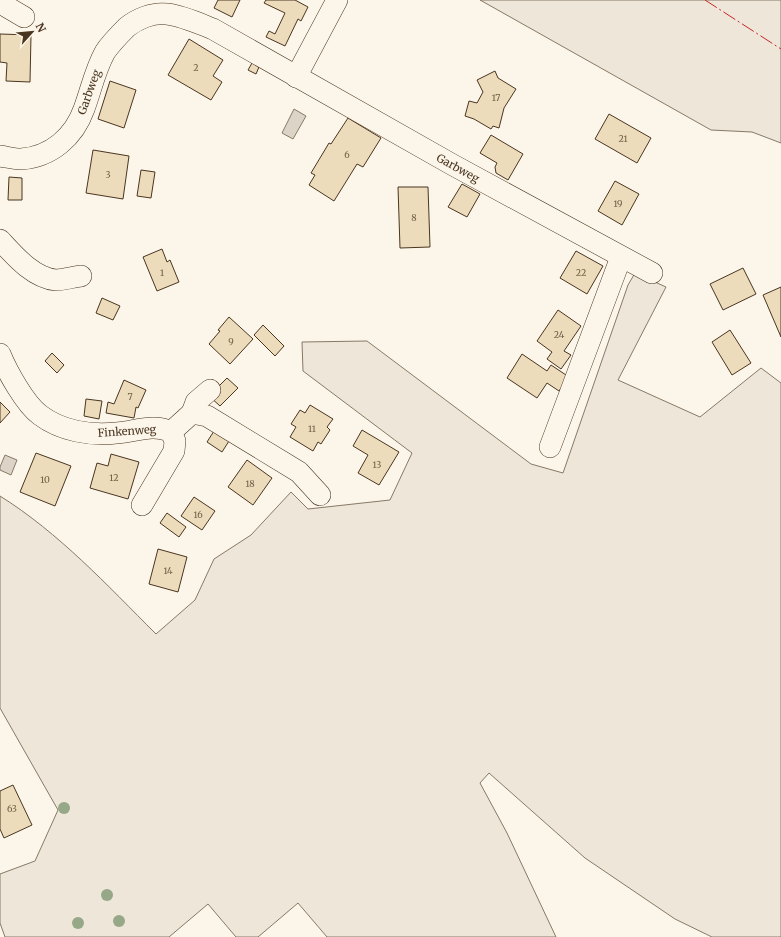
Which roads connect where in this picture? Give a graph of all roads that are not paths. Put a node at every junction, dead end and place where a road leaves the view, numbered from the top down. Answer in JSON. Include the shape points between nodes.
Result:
{"nodes":[{"id":1,"x":0,"y":0,"type":"edge"},
{"id":2,"x":337,"y":0,"type":"edge"},
{"id":3,"x":149,"y":8,"type":"edge"},
{"id":4,"x":24,"y":17,"type":"dead end"},
{"id":5,"x":296,"y":77,"type":"junction"},
{"id":6,"x":0,"y":156,"type":"edge"},
{"id":7,"x":0,"y":240,"type":"edge"},
{"id":8,"x":622,"y":257,"type":"junction"},
{"id":9,"x":652,"y":273,"type":"dead end"},
{"id":10,"x":81,"y":276,"type":"dead end"},
{"id":11,"x":0,"y":354,"type":"edge"},
{"id":12,"x":210,"y":390,"type":"dead end"},
{"id":13,"x":192,"y":412,"type":"junction"},
{"id":14,"x":171,"y":432,"type":"junction"},
{"id":15,"x":550,"y":447,"type":"dead end"},
{"id":16,"x":320,"y":495,"type":"dead end"},
{"id":17,"x":142,"y":505,"type":"dead end"}],
"edges":[{"from":1,"to":4,"type":"street"},
{"from":2,"to":5,"type":"street"},
{"from":3,"to":5,"type":"street","name":"Garbweg","via":[[213,29]]},
{"from":3,"to":6,"type":"street","name":"Garbweg","via":[[118,36],[105,53],[84,111],[65,141],[37,156],[20,159]]},
{"from":5,"to":8,"type":"street","name":"Garbweg"},
{"from":7,"to":10,"type":"street","via":[[23,264],[42,275],[56,280]]},
{"from":8,"to":9,"type":"street","name":"Garbweg"},
{"from":8,"to":15,"type":"street"},
{"from":11,"to":14,"type":"street","name":"Finkenweg","via":[[20,392],[39,414],[58,426],[89,433],[116,434],[148,428]]},
{"from":12,"to":13,"type":"street","name":"Finkenweg","via":[[196,402]]},
{"from":13,"to":14,"type":"street","name":"Finkenweg"},
{"from":13,"to":16,"type":"street","via":[[207,416],[299,472]]},
{"from":14,"to":17,"type":"street","name":"Finkenweg","via":[[175,441],[174,451]]}]}
